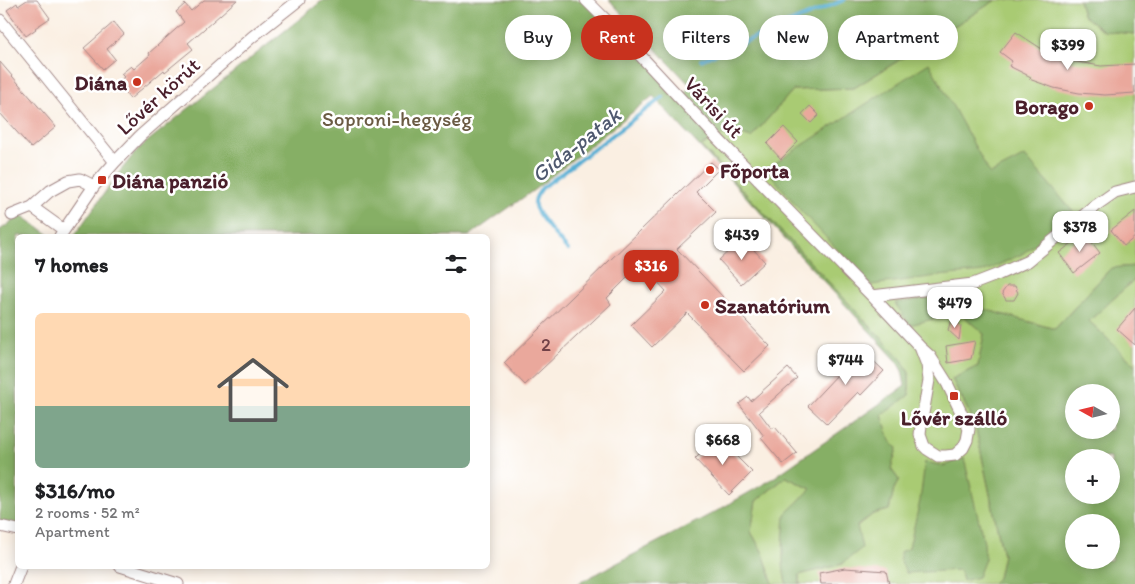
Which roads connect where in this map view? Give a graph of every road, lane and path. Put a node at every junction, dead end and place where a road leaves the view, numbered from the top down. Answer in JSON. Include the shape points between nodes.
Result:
{"nodes":[{"id":1,"x":299,"y":0,"type":"edge"},
{"id":2,"x":586,"y":0,"type":"edge"},
{"id":3,"x":0,"y":20,"type":"edge"},
{"id":4,"x":115,"y":162,"type":"junction"},
{"id":5,"x":94,"y":186,"type":"junction"},
{"id":6,"x":1135,"y":187,"type":"edge"},
{"id":7,"x":32,"y":207,"type":"junction"},
{"id":8,"x":12,"y":215,"type":"dead end"},
{"id":9,"x":62,"y":233,"type":"edge"},
{"id":10,"x":872,"y":296,"type":"junction"},
{"id":11,"x":920,"y":347,"type":"junction"},
{"id":12,"x":0,"y":526,"type":"edge"},
{"id":13,"x":15,"y":529,"type":"edge"},
{"id":14,"x":20,"y":569,"type":"edge"},
{"id":15,"x":130,"y":569,"type":"edge"},
{"id":16,"x":14,"y":584,"type":"edge"},
{"id":17,"x":178,"y":584,"type":"edge"}],
"edges":[{"from":1,"to":4,"type":"street","name":"Lővér körút","via":[[252,37]]},
{"from":2,"to":10,"type":"street","name":"Várisi út"},
{"from":3,"to":4,"type":"street"},
{"from":4,"to":5,"type":"street","name":"Lővér körút"},
{"from":5,"to":7,"type":"street","via":[[80,179],[68,181]]},
{"from":5,"to":9,"type":"street","name":"Lővér körút"},
{"from":6,"to":10,"type":"street","via":[[1115,192],[1028,261],[999,274],[973,284]]},
{"from":7,"to":8,"type":"street"},
{"from":7,"to":9,"type":"street"},
{"from":10,"to":11,"type":"street","name":"Várisi út"},
{"from":11,"to":11,"type":"street","name":"Várisi út","via":[[929,380],[920,435],[924,446],[938,456],[955,455],[963,448],[968,429],[938,367]]},
{"from":12,"to":13,"type":"street"},
{"from":14,"to":16,"type":"street"},
{"from":15,"to":17,"type":"street"}]}
